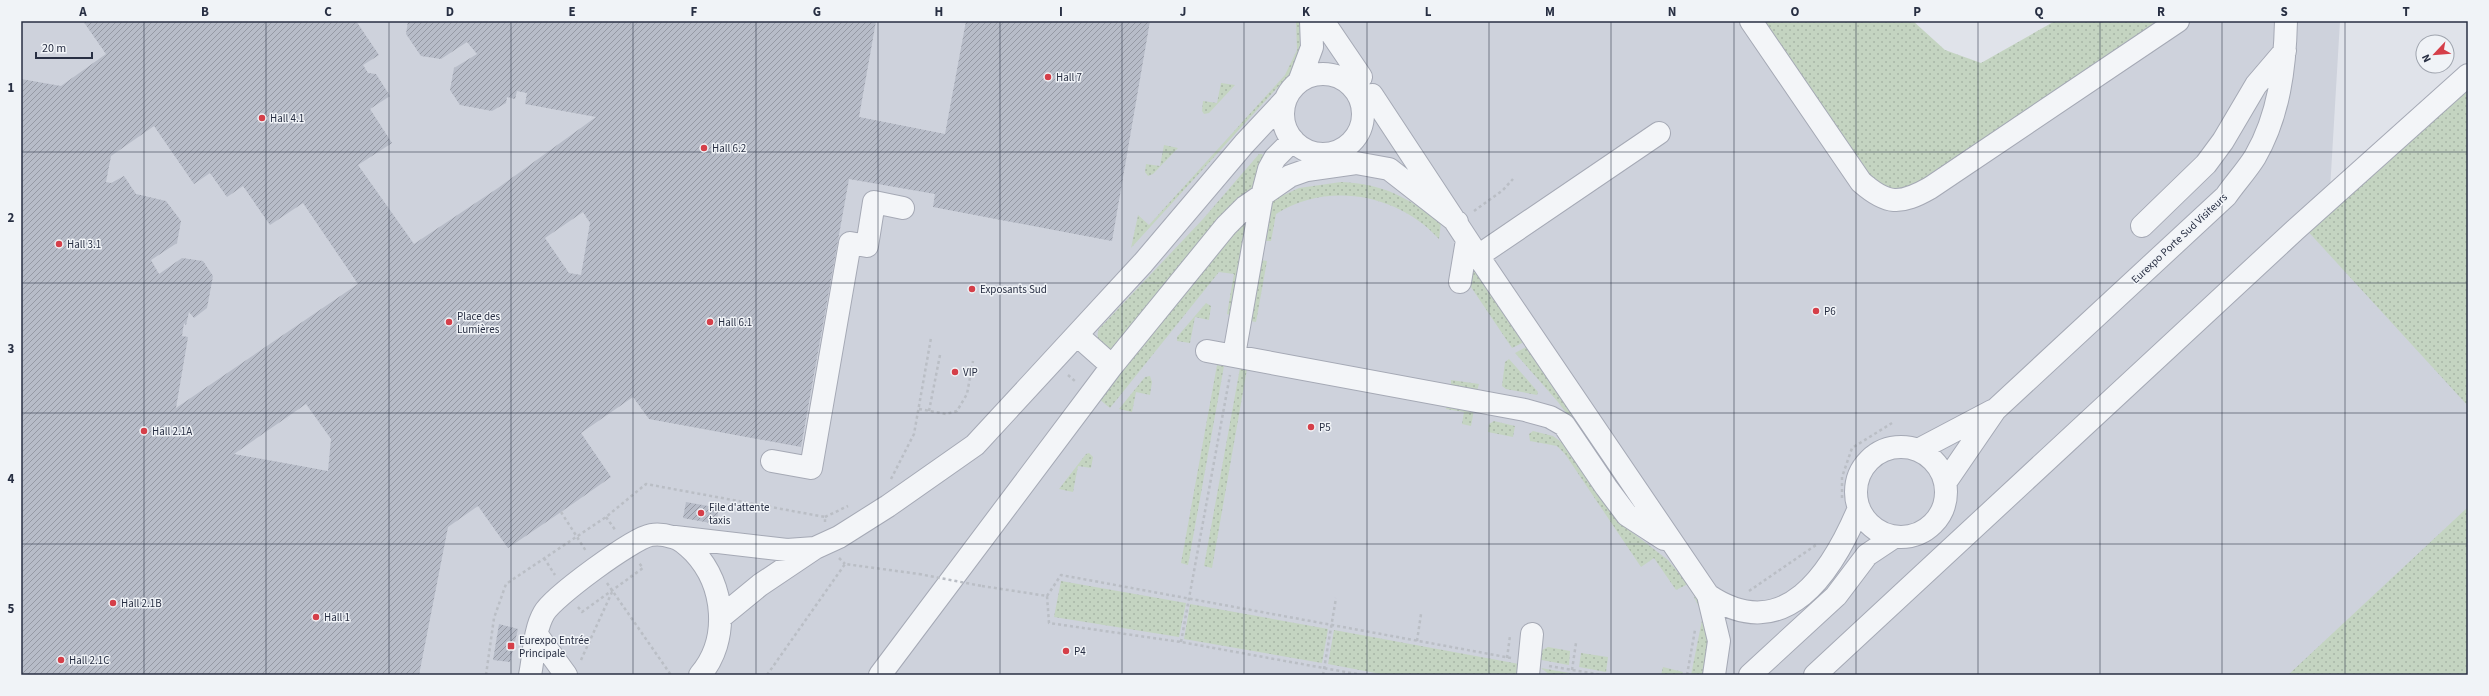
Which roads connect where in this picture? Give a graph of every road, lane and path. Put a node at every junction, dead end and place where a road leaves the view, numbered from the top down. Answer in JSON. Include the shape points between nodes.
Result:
{"nodes":[{"id":1,"x":1311,"y":21,"type":"edge"},
{"id":2,"x":1323,"y":21,"type":"edge"},
{"id":3,"x":1751,"y":21,"type":"edge"},
{"id":4,"x":2178,"y":21,"type":"edge"},
{"id":5,"x":2286,"y":21,"type":"edge"},
{"id":6,"x":2285,"y":51,"type":"junction"},
{"id":7,"x":2468,"y":74,"type":"edge"},
{"id":8,"x":1299,"y":82,"type":"junction"},
{"id":9,"x":1361,"y":89,"type":"junction"},
{"id":10,"x":1285,"y":109,"type":"junction"},
{"id":11,"x":1659,"y":133,"type":"dead end"},
{"id":12,"x":1293,"y":140,"type":"junction"},
{"id":13,"x":1513,"y":179,"type":"dead end"},
{"id":14,"x":1262,"y":196,"type":"junction"},
{"id":15,"x":903,"y":208,"type":"dead end"},
{"id":16,"x":2142,"y":226,"type":"dead end"},
{"id":17,"x":1467,"y":239,"type":"junction"},
{"id":18,"x":1460,"y":282,"type":"dead end"},
{"id":19,"x":1077,"y":335,"type":"junction"},
{"id":20,"x":931,"y":338,"type":"dead end"},
{"id":21,"x":1207,"y":351,"type":"dead end"},
{"id":22,"x":940,"y":355,"type":"dead end"},
{"id":23,"x":1234,"y":355,"type":"junction"},
{"id":24,"x":973,"y":361,"type":"dead end"},
{"id":25,"x":1112,"y":366,"type":"junction"},
{"id":26,"x":919,"y":409,"type":"junction"},
{"id":27,"x":1995,"y":410,"type":"junction"},
{"id":28,"x":929,"y":411,"type":"junction"},
{"id":29,"x":1892,"y":423,"type":"dead end"},
{"id":30,"x":1918,"y":450,"type":"junction"},
{"id":31,"x":772,"y":461,"type":"dead end"},
{"id":32,"x":890,"y":481,"type":"dead end"},
{"id":33,"x":1945,"y":483,"type":"junction"},
{"id":34,"x":1850,"y":504,"type":"junction"},
{"id":35,"x":561,"y":512,"type":"dead end"},
{"id":36,"x":674,"y":537,"type":"junction"},
{"id":37,"x":1894,"y":537,"type":"junction"},
{"id":38,"x":1822,"y":542,"type":"dead end"},
{"id":39,"x":1674,"y":547,"type":"junction"},
{"id":40,"x":815,"y":548,"type":"junction"},
{"id":41,"x":597,"y":568,"type":"junction"},
{"id":42,"x":612,"y":590,"type":"junction"},
{"id":43,"x":1747,"y":592,"type":"dead end"},
{"id":44,"x":1708,"y":595,"type":"junction"},
{"id":45,"x":1047,"y":596,"type":"junction"},
{"id":46,"x":1189,"y":598,"type":"junction"},
{"id":47,"x":1336,"y":598,"type":"dead end"},
{"id":48,"x":1421,"y":614,"type":"dead end"},
{"id":49,"x":721,"y":616,"type":"junction"},
{"id":50,"x":1331,"y":625,"type":"junction"},
{"id":51,"x":1696,"y":625,"type":"dead end"},
{"id":52,"x":1510,"y":630,"type":"dead end"},
{"id":53,"x":1532,"y":634,"type":"dead end"},
{"id":54,"x":537,"y":635,"type":"junction"},
{"id":55,"x":1417,"y":641,"type":"junction"},
{"id":56,"x":1181,"y":642,"type":"junction"},
{"id":57,"x":1576,"y":643,"type":"dead end"},
{"id":58,"x":1506,"y":658,"type":"junction"},
{"id":59,"x":573,"y":668,"type":"edge"},
{"id":60,"x":1324,"y":668,"type":"junction"},
{"id":61,"x":1529,"y":669,"type":"edge"},
{"id":62,"x":1572,"y":670,"type":"junction"},
{"id":63,"x":530,"y":675,"type":"edge"},
{"id":64,"x":671,"y":675,"type":"edge"},
{"id":65,"x":700,"y":675,"type":"edge"},
{"id":66,"x":767,"y":675,"type":"edge"},
{"id":67,"x":880,"y":675,"type":"edge"},
{"id":68,"x":1323,"y":675,"type":"edge"},
{"id":69,"x":1362,"y":675,"type":"edge"},
{"id":70,"x":1602,"y":675,"type":"edge"},
{"id":71,"x":1687,"y":675,"type":"edge"},
{"id":72,"x":1714,"y":675,"type":"edge"},
{"id":73,"x":1750,"y":675,"type":"edge"},
{"id":74,"x":1815,"y":675,"type":"edge"}],
"edges":[{"from":1,"to":8,"type":"street","via":[[1312,47]]},
{"from":2,"to":9,"type":"street"},
{"from":3,"to":4,"type":"street","via":[[1861,182],[1880,196],[1900,201],[1912,198],[1930,188]]},
{"from":5,"to":6,"type":"street","name":"Eurexpo Porte Sud Visiteurs"},
{"from":6,"to":16,"type":"street","via":[[2256,85],[2223,141],[2206,164]]},
{"from":6,"to":27,"type":"street","name":"Eurexpo Porte Sud Visiteurs","via":[[2274,113],[2255,157],[2226,196]]},
{"from":7,"to":74,"type":"street","via":[[2295,230]]},
{"from":8,"to":9,"type":"street","via":[[1309,76],[1332,75]]},
{"from":8,"to":10,"type":"street"},
{"from":9,"to":12,"type":"street","via":[[1364,111],[1362,123],[1358,135],[1350,144],[1339,151],[1327,154],[1314,153]]},
{"from":9,"to":17,"type":"street"},
{"from":10,"to":12,"type":"street"},
{"from":10,"to":19,"type":"street","via":[[1244,144],[1143,263]]},
{"from":11,"to":17,"type":"street"},
{"from":12,"to":14,"type":"street","via":[[1275,158],[1269,169]]},
{"from":13,"to":17,"type":"path"},
{"from":14,"to":17,"type":"street","via":[[1290,176],[1307,170],[1356,163],[1389,169]]},
{"from":14,"to":23,"type":"street"},
{"from":14,"to":25,"type":"street","via":[[1226,226]]},
{"from":15,"to":31,"type":"street","via":[[874,202],[867,246],[850,243],[811,468]]},
{"from":17,"to":18,"type":"street"},
{"from":17,"to":39,"type":"street"},
{"from":19,"to":25,"type":"street"},
{"from":19,"to":40,"type":"street","via":[[975,445],[888,506],[839,537]]},
{"from":20,"to":26,"type":"path"},
{"from":21,"to":23,"type":"street"},
{"from":22,"to":28,"type":"path"},
{"from":23,"to":39,"type":"street","via":[[1525,410],[1550,417],[1564,425],[1627,515]]},
{"from":23,"to":46,"type":"path"},
{"from":24,"to":28,"type":"path","via":[[967,394],[957,411],[946,414]]},
{"from":25,"to":67,"type":"street"},
{"from":26,"to":28,"type":"path"},
{"from":26,"to":32,"type":"path","via":[[914,434]]},
{"from":27,"to":30,"type":"street","name":"Eurexpo Porte Sud Visiteurs"},
{"from":27,"to":33,"type":"street","name":"Eurexpo Porte Sud Visiteurs"},
{"from":29,"to":34,"type":"path","via":[[1852,448],[1842,477]]},
{"from":30,"to":33,"type":"street","via":[[1931,458],[1940,469]]},
{"from":30,"to":34,"type":"street","via":[[1890,448],[1876,454],[1865,464]]},
{"from":33,"to":37,"type":"street","via":[[1946,497],[1942,511],[1934,523],[1923,532],[1909,537]]},
{"from":34,"to":37,"type":"street","via":[[1879,532]]},
{"from":34,"to":44,"type":"street","via":[[1841,548],[1818,578],[1784,608],[1766,614],[1747,614],[1726,607]]},
{"from":35,"to":41,"type":"path"},
{"from":36,"to":40,"type":"street","via":[[787,550]]},
{"from":36,"to":41,"type":"street","via":[[652,535],[640,539]]},
{"from":36,"to":49,"type":"street","via":[[690,548],[709,574],[715,586]]},
{"from":37,"to":73,"type":"street","via":[[1867,555],[1836,596]]},
{"from":38,"to":43,"type":"path"},
{"from":39,"to":44,"type":"street"},
{"from":40,"to":49,"type":"street","via":[[760,585]]},
{"from":41,"to":42,"type":"path"},
{"from":41,"to":54,"type":"street","via":[[551,602],[543,614]]},
{"from":42,"to":59,"type":"path"},
{"from":42,"to":64,"type":"path"},
{"from":44,"to":72,"type":"street","via":[[1719,640]]},
{"from":45,"to":46,"type":"path","via":[[1061,575]]},
{"from":45,"to":56,"type":"path","via":[[1049,623]]},
{"from":45,"to":66,"type":"path","bridge":true,"via":[[845,564]]},
{"from":46,"to":50,"type":"path"},
{"from":46,"to":56,"type":"path"},
{"from":47,"to":50,"type":"path"},
{"from":48,"to":55,"type":"path"},
{"from":49,"to":65,"type":"street","via":[[716,646]]},
{"from":50,"to":55,"type":"path"},
{"from":50,"to":60,"type":"path"},
{"from":51,"to":71,"type":"path"},
{"from":52,"to":58,"type":"path"},
{"from":53,"to":61,"type":"street"},
{"from":54,"to":59,"type":"street"},
{"from":54,"to":63,"type":"street"},
{"from":55,"to":58,"type":"path"},
{"from":56,"to":60,"type":"path"},
{"from":57,"to":62,"type":"path"},
{"from":58,"to":61,"type":"path"},
{"from":60,"to":68,"type":"path"},
{"from":60,"to":69,"type":"path"},
{"from":61,"to":62,"type":"path"},
{"from":62,"to":70,"type":"path"}]}
